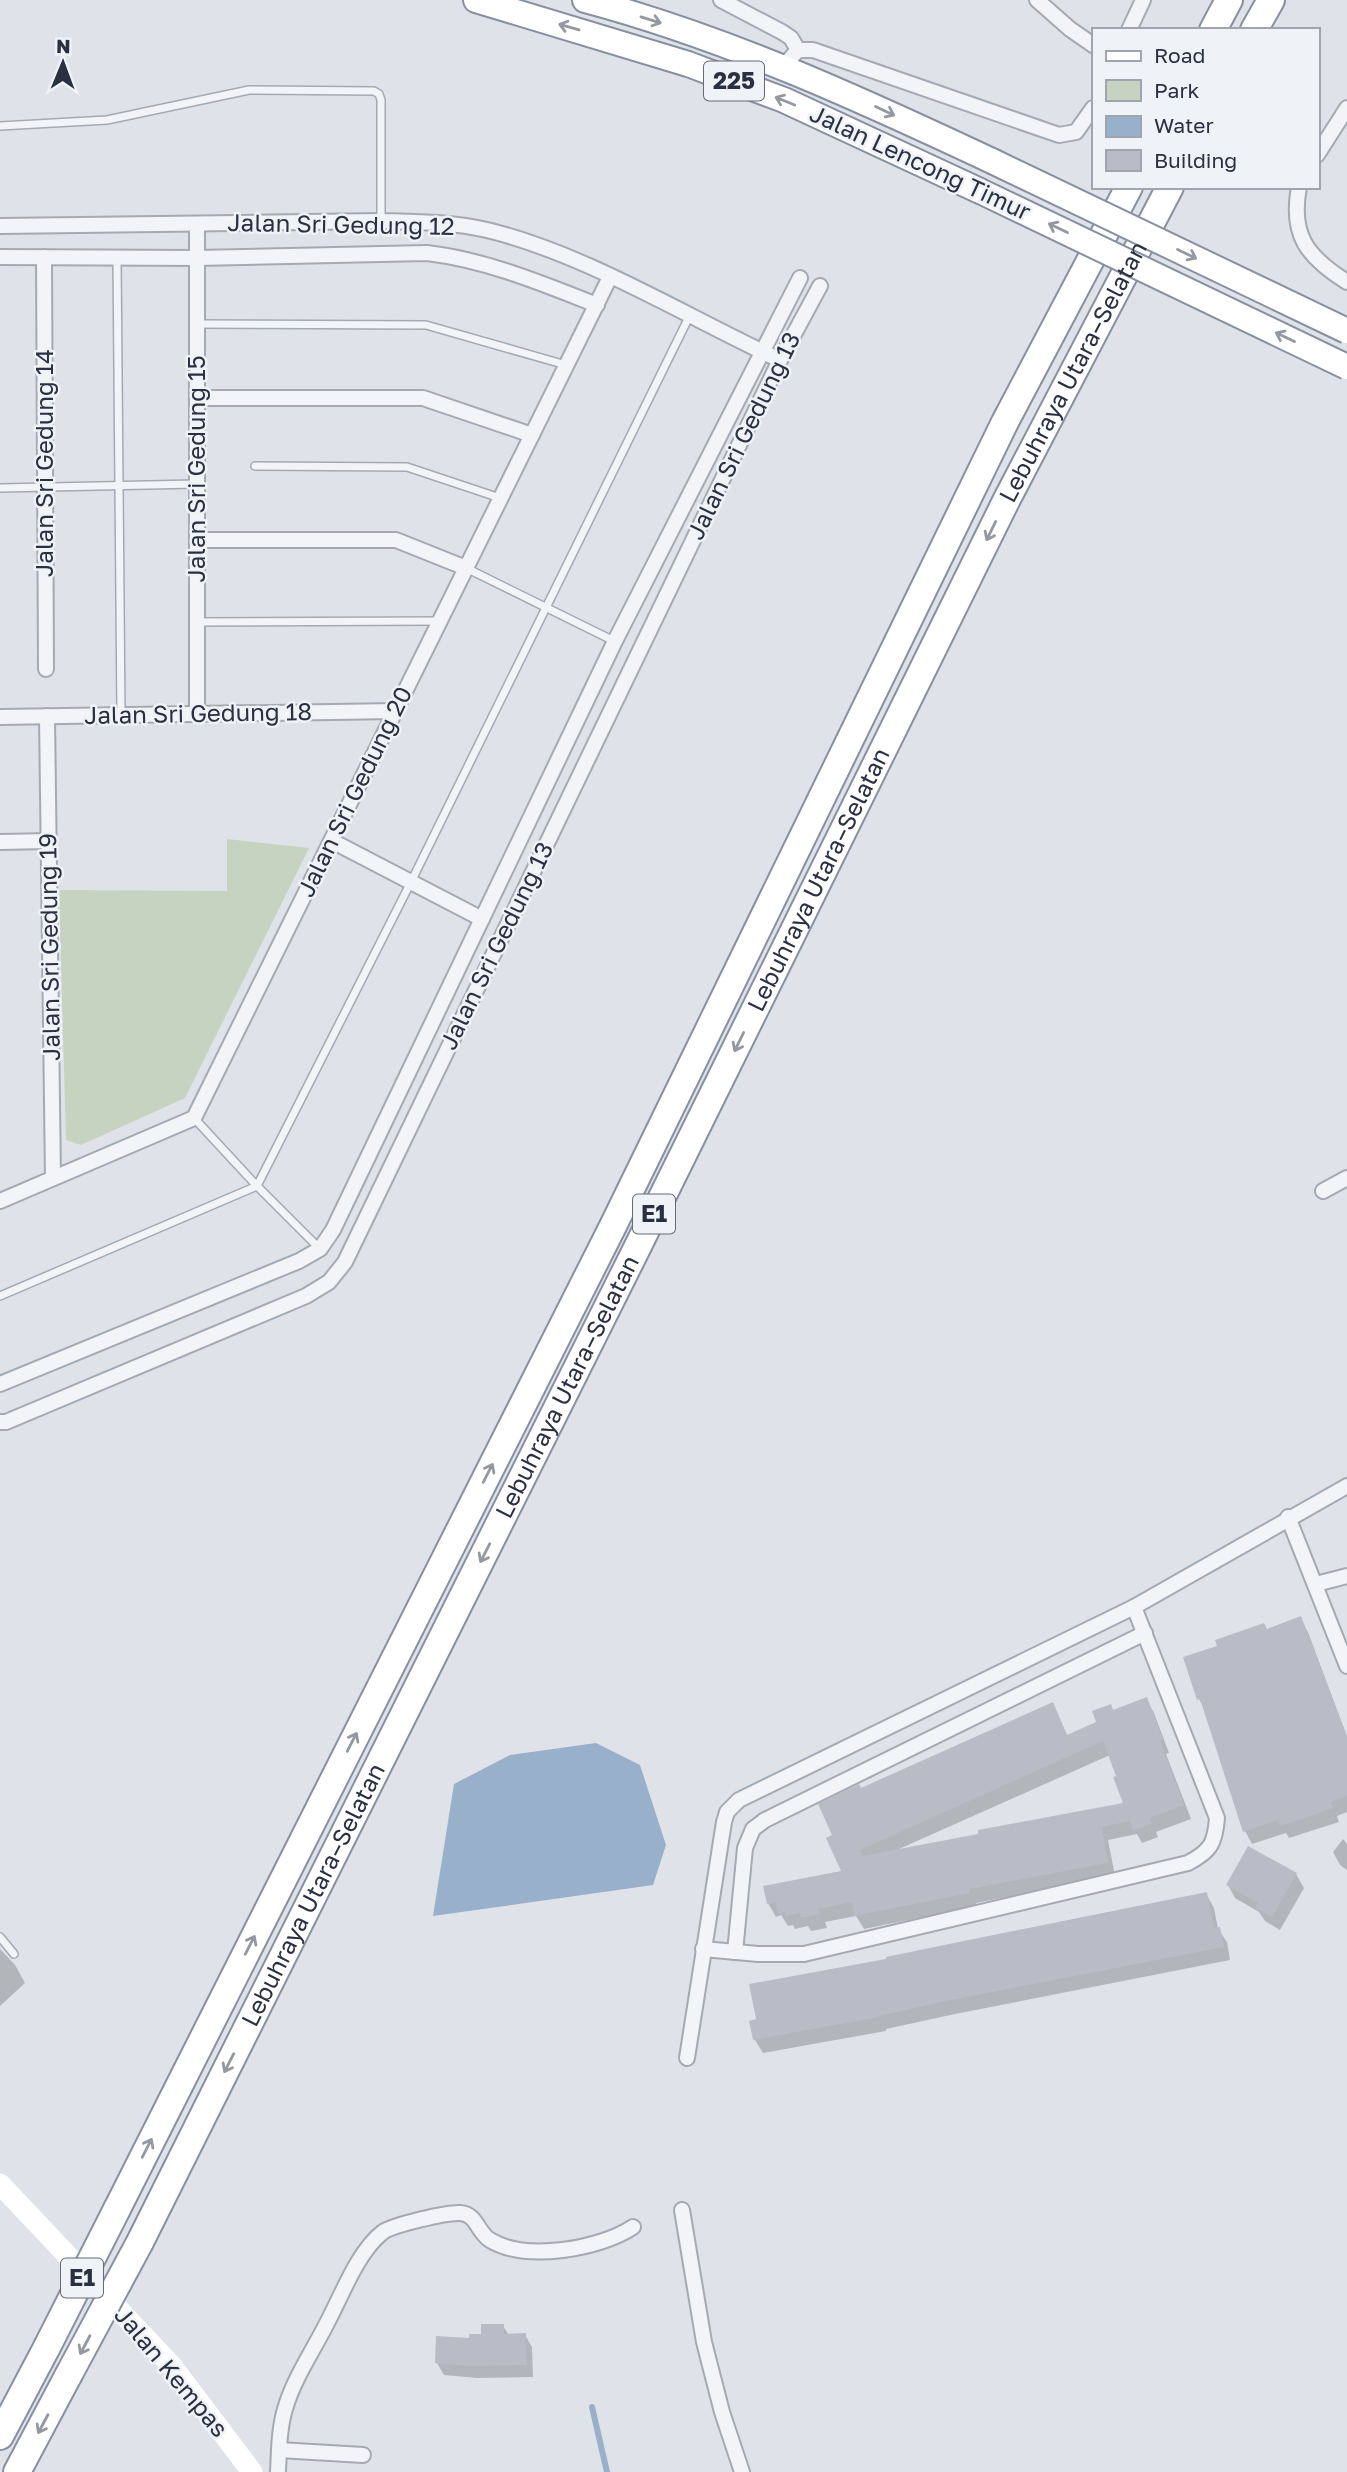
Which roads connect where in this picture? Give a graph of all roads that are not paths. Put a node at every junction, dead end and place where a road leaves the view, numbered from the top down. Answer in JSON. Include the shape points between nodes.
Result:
{"nodes":[{"id":1,"x":476,"y":0,"type":"edge"},
{"id":2,"x":585,"y":0,"type":"edge"},
{"id":3,"x":722,"y":0,"type":"edge"},
{"id":4,"x":1037,"y":0,"type":"edge"},
{"id":5,"x":1143,"y":0,"type":"edge"},
{"id":6,"x":1228,"y":0,"type":"edge"},
{"id":7,"x":1270,"y":0,"type":"edge"},
{"id":8,"x":1130,"y":28,"type":"edge"},
{"id":9,"x":1214,"y":28,"type":"edge"},
{"id":10,"x":1255,"y":28,"type":"edge"},
{"id":11,"x":1092,"y":44,"type":"edge"},
{"id":12,"x":790,"y":59,"type":"junction"},
{"id":13,"x":1347,"y":108,"type":"edge"},
{"id":14,"x":1092,"y":109,"type":"edge"},
{"id":15,"x":0,"y":126,"type":"edge"},
{"id":16,"x":1319,"y":152,"type":"edge"},
{"id":17,"x":1128,"y":189,"type":"edge"},
{"id":18,"x":1169,"y":189,"type":"edge"},
{"id":19,"x":1299,"y":189,"type":"edge"},
{"id":20,"x":381,"y":221,"type":"junction"},
{"id":21,"x":197,"y":224,"type":"junction"},
{"id":22,"x":0,"y":226,"type":"edge"},
{"id":23,"x":0,"y":257,"type":"edge"},
{"id":24,"x":44,"y":257,"type":"junction"},
{"id":25,"x":117,"y":258,"type":"junction"},
{"id":26,"x":197,"y":258,"type":"junction"},
{"id":27,"x":610,"y":277,"type":"junction"},
{"id":28,"x":800,"y":278,"type":"dead end"},
{"id":29,"x":1347,"y":282,"type":"edge"},
{"id":30,"x":820,"y":286,"type":"dead end"},
{"id":31,"x":597,"y":305,"type":"junction"},
{"id":32,"x":690,"y":317,"type":"junction"},
{"id":33,"x":197,"y":324,"type":"junction"},
{"id":34,"x":1347,"y":331,"type":"edge"},
{"id":35,"x":761,"y":351,"type":"junction"},
{"id":36,"x":780,"y":360,"type":"junction"},
{"id":37,"x":567,"y":365,"type":"junction"},
{"id":38,"x":1347,"y":366,"type":"edge"},
{"id":39,"x":197,"y":398,"type":"junction"},
{"id":40,"x":532,"y":435,"type":"junction"},
{"id":41,"x":255,"y":466,"type":"dead end"},
{"id":42,"x":197,"y":484,"type":"junction"},
{"id":43,"x":119,"y":485,"type":"junction"},
{"id":44,"x":45,"y":487,"type":"junction"},
{"id":45,"x":0,"y":488,"type":"edge"},
{"id":46,"x":501,"y":498,"type":"junction"},
{"id":47,"x":197,"y":540,"type":"junction"},
{"id":48,"x":466,"y":568,"type":"junction"},
{"id":49,"x":546,"y":608,"type":"junction"},
{"id":50,"x":440,"y":621,"type":"junction"},
{"id":51,"x":197,"y":622,"type":"junction"},
{"id":52,"x":615,"y":641,"type":"junction"},
{"id":53,"x":46,"y":668,"type":"dead end"},
{"id":54,"x":396,"y":711,"type":"junction"},
{"id":55,"x":197,"y":714,"type":"junction"},
{"id":56,"x":121,"y":715,"type":"junction"},
{"id":57,"x":47,"y":716,"type":"junction"},
{"id":58,"x":0,"y":717,"type":"edge"},
{"id":59,"x":49,"y":841,"type":"junction"},
{"id":60,"x":332,"y":841,"type":"junction"},
{"id":61,"x":0,"y":842,"type":"edge"},
{"id":62,"x":411,"y":882,"type":"junction"},
{"id":63,"x":482,"y":919,"type":"junction"},
{"id":64,"x":194,"y":1118,"type":"junction"},
{"id":65,"x":53,"y":1178,"type":"junction"},
{"id":66,"x":1347,"y":1178,"type":"edge"},
{"id":67,"x":257,"y":1186,"type":"junction"},
{"id":68,"x":1323,"y":1191,"type":"dead end"},
{"id":69,"x":0,"y":1201,"type":"edge"},
{"id":70,"x":320,"y":1249,"type":"junction"},
{"id":71,"x":0,"y":1296,"type":"edge"},
{"id":72,"x":0,"y":1384,"type":"edge"},
{"id":73,"x":0,"y":1422,"type":"edge"},
{"id":74,"x":1347,"y":1486,"type":"edge"},
{"id":75,"x":1288,"y":1517,"type":"junction"},
{"id":76,"x":1347,"y":1577,"type":"edge"},
{"id":77,"x":1316,"y":1584,"type":"junction"},
{"id":78,"x":1135,"y":1606,"type":"junction"},
{"id":79,"x":1145,"y":1633,"type":"junction"},
{"id":80,"x":1347,"y":1666,"type":"edge"},
{"id":81,"x":0,"y":1937,"type":"edge"},
{"id":82,"x":703,"y":1949,"type":"junction"},
{"id":83,"x":735,"y":1952,"type":"junction"},
{"id":84,"x":14,"y":1954,"type":"dead end"},
{"id":85,"x":687,"y":2058,"type":"dead end"},
{"id":86,"x":0,"y":2184,"type":"edge"},
{"id":87,"x":682,"y":2210,"type":"dead end"},
{"id":88,"x":633,"y":2227,"type":"dead end"},
{"id":89,"x":0,"y":2436,"type":"edge"},
{"id":90,"x":279,"y":2450,"type":"junction"},
{"id":91,"x":363,"y":2455,"type":"dead end"},
{"id":92,"x":18,"y":2472,"type":"edge"},
{"id":93,"x":252,"y":2472,"type":"edge"},
{"id":94,"x":278,"y":2472,"type":"edge"},
{"id":95,"x":742,"y":2472,"type":"edge"}],
"edges":[{"from":38,"to":1,"type":"highway","name":"Jalan Lencong Timur","number":"225","one_way":true,"bridge":true,"via":[[784,100],[688,64]]},
{"from":2,"to":12,"type":"highway","name":"Jalan Lencong Timur","number":"225","one_way":true},
{"from":3,"to":12,"type":"street","via":[[791,38]]},
{"from":4,"to":11,"type":"street"},
{"from":5,"to":8,"type":"street"},
{"from":6,"to":9,"type":"highway"},
{"from":7,"to":10,"type":"highway"},
{"from":12,"to":14,"type":"street","via":[[813,50],[1059,135],[1076,132]]},
{"from":12,"to":34,"type":"highway","name":"Jalan Lencong Timur","number":"225","one_way":true,"bridge":true,"via":[[878,108]]},
{"from":13,"to":16,"type":"street"},
{"from":15,"to":20,"type":"lane","via":[[107,120],[249,90],[374,91],[381,100]]},
{"from":89,"to":17,"type":"highway","name":"Lebuhraya Utara–Selatan","number":"E1","one_way":true,"bridge":true,"via":[[613,1226],[1005,422]]},
{"from":18,"to":92,"type":"highway","name":"Lebuhraya Utara–Selatan","number":"E1","one_way":true,"bridge":true,"via":[[1007,499],[140,2242]]},
{"from":19,"to":29,"type":"street","via":[[1295,211],[1299,231],[1311,253]]},
{"from":20,"to":21,"type":"street","name":"Jalan Sri Gedung 12"},
{"from":20,"to":27,"type":"street","name":"Jalan Sri Gedung 12","via":[[484,229],[523,240]]},
{"from":21,"to":22,"type":"street","name":"Jalan Sri Gedung 12"},
{"from":21,"to":26,"type":"street","name":"Jalan Sri Gedung 15"},
{"from":23,"to":24,"type":"street","name":"Jalan Sri Gedung 12"},
{"from":24,"to":25,"type":"street","name":"Jalan Sri Gedung 12"},
{"from":24,"to":44,"type":"street","name":"Jalan Sri Gedung 14"},
{"from":25,"to":26,"type":"street","name":"Jalan Sri Gedung 12"},
{"from":25,"to":43,"type":"lane"},
{"from":26,"to":31,"type":"street","name":"Jalan Sri Gedung 12","via":[[427,253],[461,257],[525,276]]},
{"from":26,"to":33,"type":"street","name":"Jalan Sri Gedung 15"},
{"from":27,"to":31,"type":"street","name":"Jalan Sri Gedung 20"},
{"from":27,"to":32,"type":"street","name":"Jalan Sri Gedung 12"},
{"from":28,"to":35,"type":"street","name":"Jalan Sri Gedung 13"},
{"from":30,"to":36,"type":"street","name":"Jalan Sri Gedung 13"},
{"from":31,"to":37,"type":"street","name":"Jalan Sri Gedung 20"},
{"from":32,"to":35,"type":"street","name":"Jalan Sri Gedung 12"},
{"from":32,"to":49,"type":"lane"},
{"from":33,"to":37,"type":"lane","via":[[426,325]]},
{"from":33,"to":39,"type":"street","name":"Jalan Sri Gedung 15"},
{"from":35,"to":36,"type":"street","name":"Jalan Sri Gedung 12"},
{"from":35,"to":52,"type":"street","name":"Jalan Sri Gedung 13"},
{"from":36,"to":73,"type":"street","name":"Jalan Sri Gedung 13","via":[[345,1262],[329,1282],[306,1296]]},
{"from":37,"to":40,"type":"street","name":"Jalan Sri Gedung 20"},
{"from":39,"to":40,"type":"street","via":[[423,398]]},
{"from":39,"to":42,"type":"street","name":"Jalan Sri Gedung 15"},
{"from":40,"to":46,"type":"street","name":"Jalan Sri Gedung 20"},
{"from":41,"to":46,"type":"lane","via":[[407,467]]},
{"from":42,"to":43,"type":"lane"},
{"from":42,"to":47,"type":"street","name":"Jalan Sri Gedung 15"},
{"from":43,"to":44,"type":"lane"},
{"from":43,"to":56,"type":"lane"},
{"from":44,"to":45,"type":"lane"},
{"from":44,"to":53,"type":"street","name":"Jalan Sri Gedung 14"},
{"from":46,"to":48,"type":"street","name":"Jalan Sri Gedung 20"},
{"from":47,"to":48,"type":"street","via":[[396,540]]},
{"from":47,"to":51,"type":"street","name":"Jalan Sri Gedung 15"},
{"from":48,"to":49,"type":"lane"},
{"from":48,"to":50,"type":"street","name":"Jalan Sri Gedung 20"},
{"from":49,"to":52,"type":"lane"},
{"from":49,"to":62,"type":"lane"},
{"from":50,"to":51,"type":"lane"},
{"from":50,"to":54,"type":"street","name":"Jalan Sri Gedung 20"},
{"from":51,"to":55,"type":"street","name":"Jalan Sri Gedung 15"},
{"from":52,"to":63,"type":"street","name":"Jalan Sri Gedung 13"},
{"from":54,"to":55,"type":"street","name":"Jalan Sri Gedung 18"},
{"from":54,"to":60,"type":"street","name":"Jalan Sri Gedung 20"},
{"from":55,"to":56,"type":"street","name":"Jalan Sri Gedung 18"},
{"from":56,"to":57,"type":"street","name":"Jalan Sri Gedung 18"},
{"from":57,"to":58,"type":"street","name":"Jalan Sri Gedung 18"},
{"from":57,"to":59,"type":"street","name":"Jalan Sri Gedung 19"},
{"from":59,"to":61,"type":"street"},
{"from":59,"to":65,"type":"street","name":"Jalan Sri Gedung 19"},
{"from":60,"to":62,"type":"street"},
{"from":60,"to":64,"type":"street","name":"Jalan Sri Gedung 20"},
{"from":62,"to":63,"type":"street"},
{"from":62,"to":67,"type":"lane"},
{"from":63,"to":70,"type":"street","name":"Jalan Sri Gedung 13"},
{"from":64,"to":65,"type":"street"},
{"from":64,"to":67,"type":"lane"},
{"from":65,"to":69,"type":"street"},
{"from":66,"to":68,"type":"street"},
{"from":67,"to":70,"type":"lane"},
{"from":67,"to":71,"type":"lane"},
{"from":70,"to":72,"type":"street"},
{"from":74,"to":75,"type":"street"},
{"from":75,"to":77,"type":"street"},
{"from":75,"to":78,"type":"street"},
{"from":76,"to":77,"type":"street"},
{"from":77,"to":80,"type":"street"},
{"from":78,"to":79,"type":"street"},
{"from":78,"to":82,"type":"street","via":[[739,1800],[723,1822]]},
{"from":79,"to":83,"type":"street","via":[[753,1829],[745,1848]]},
{"from":79,"to":83,"type":"street","via":[[1217,1818],[1211,1847],[1201,1856],[1188,1863],[804,1954]]},
{"from":81,"to":84,"type":"lane"},
{"from":82,"to":83,"type":"street"},
{"from":82,"to":85,"type":"street"},
{"from":86,"to":93,"type":"main road","name":"Jalan Kempas","via":[[172,2366]]},
{"from":87,"to":95,"type":"street","via":[[704,2342]]},
{"from":88,"to":90,"type":"street","via":[[613,2238],[544,2252],[500,2245],[484,2235],[475,2219],[462,2213],[385,2231],[354,2272],[292,2387]]},
{"from":90,"to":91,"type":"street"},
{"from":90,"to":94,"type":"street"}]}
